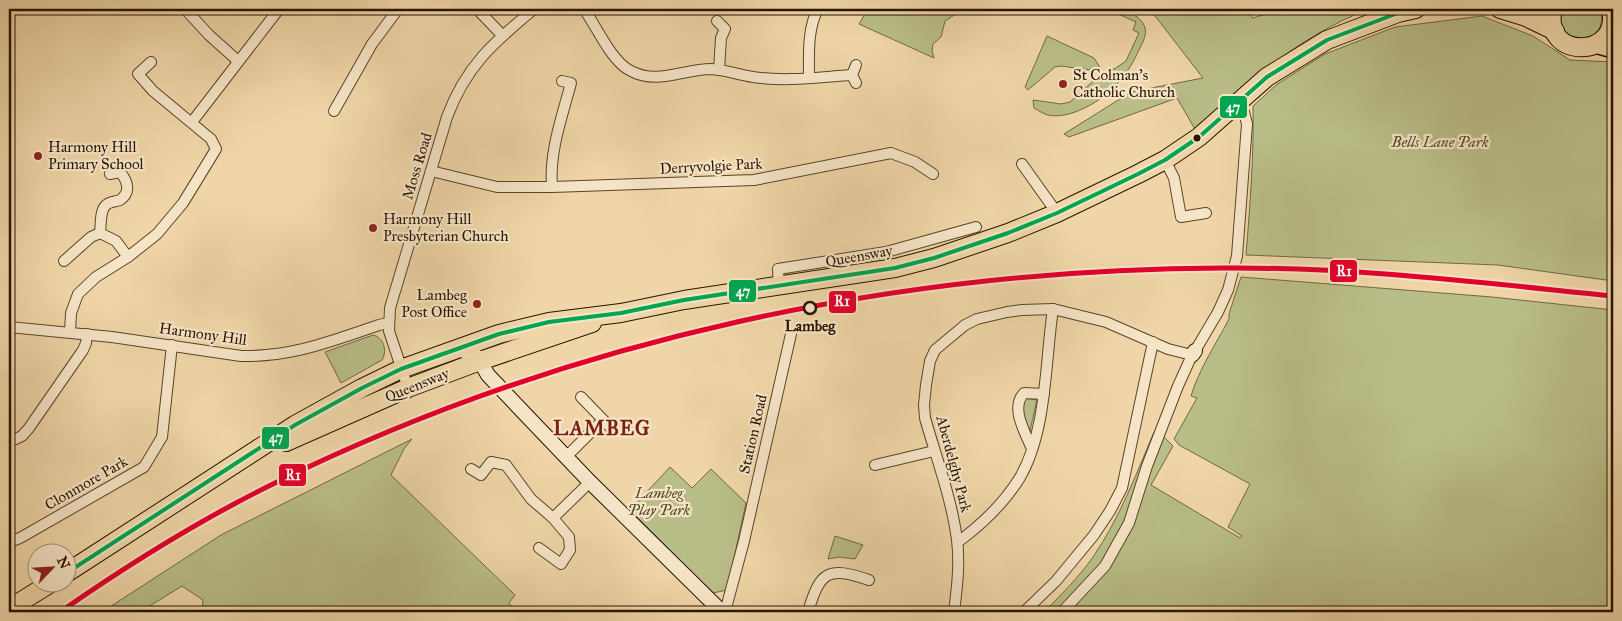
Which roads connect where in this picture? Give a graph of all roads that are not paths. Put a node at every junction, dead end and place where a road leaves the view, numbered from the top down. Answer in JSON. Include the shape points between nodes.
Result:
{"nodes":[{"id":1,"x":185,"y":9,"type":"edge"},
{"id":2,"x":279,"y":9,"type":"edge"},
{"id":3,"x":398,"y":9,"type":"edge"},
{"id":4,"x":477,"y":9,"type":"edge"},
{"id":5,"x":534,"y":9,"type":"edge"},
{"id":6,"x":584,"y":9,"type":"edge"},
{"id":7,"x":818,"y":9,"type":"edge"},
{"id":8,"x":1416,"y":9,"type":"edge"},
{"id":9,"x":1500,"y":9,"type":"edge"},
{"id":10,"x":1554,"y":9,"type":"edge"},
{"id":11,"x":1612,"y":16,"type":"edge"},
{"id":12,"x":717,"y":21,"type":"dead end"},
{"id":13,"x":1555,"y":31,"type":"junction"},
{"id":14,"x":502,"y":35,"type":"junction"},
{"id":15,"x":1594,"y":46,"type":"junction"},
{"id":16,"x":1613,"y":50,"type":"edge"},
{"id":17,"x":238,"y":61,"type":"junction"},
{"id":18,"x":151,"y":62,"type":"dead end"},
{"id":19,"x":719,"y":70,"type":"junction"},
{"id":20,"x":855,"y":74,"type":"dead end"},
{"id":21,"x":810,"y":78,"type":"junction"},
{"id":22,"x":562,"y":81,"type":"dead end"},
{"id":23,"x":1237,"y":101,"type":"junction"},
{"id":24,"x":334,"y":111,"type":"dead end"},
{"id":25,"x":192,"y":122,"type":"junction"},
{"id":26,"x":1165,"y":160,"type":"junction"},
{"id":27,"x":1022,"y":164,"type":"dead end"},
{"id":28,"x":431,"y":172,"type":"junction"},
{"id":29,"x":927,"y":173,"type":"dead end"},
{"id":30,"x":110,"y":174,"type":"dead end"},
{"id":31,"x":552,"y":187,"type":"junction"},
{"id":32,"x":1057,"y":213,"type":"junction"},
{"id":33,"x":1206,"y":213,"type":"dead end"},
{"id":34,"x":976,"y":228,"type":"dead end"},
{"id":35,"x":100,"y":233,"type":"junction"},
{"id":36,"x":958,"y":242,"type":"junction"},
{"id":37,"x":128,"y":257,"type":"junction"},
{"id":38,"x":64,"y":261,"type":"dead end"},
{"id":39,"x":1053,"y":310,"type":"junction"},
{"id":40,"x":621,"y":314,"type":"junction"},
{"id":41,"x":388,"y":323,"type":"junction"},
{"id":42,"x":9,"y":327,"type":"edge"},
{"id":43,"x":70,"y":332,"type":"junction"},
{"id":44,"x":88,"y":334,"type":"junction"},
{"id":45,"x":791,"y":334,"type":"dead end"},
{"id":46,"x":486,"y":338,"type":"junction"},
{"id":47,"x":1153,"y":342,"type":"junction"},
{"id":48,"x":172,"y":345,"type":"junction"},
{"id":49,"x":457,"y":349,"type":"junction"},
{"id":50,"x":1194,"y":353,"type":"junction"},
{"id":51,"x":479,"y":360,"type":"junction"},
{"id":52,"x":402,"y":370,"type":"junction"},
{"id":53,"x":408,"y":388,"type":"junction"},
{"id":54,"x":1044,"y":394,"type":"junction"},
{"id":55,"x":580,"y":397,"type":"dead end"},
{"id":56,"x":9,"y":442,"type":"edge"},
{"id":57,"x":1032,"y":449,"type":"junction"},
{"id":58,"x":934,"y":451,"type":"junction"},
{"id":59,"x":566,"y":457,"type":"junction"},
{"id":60,"x":874,"y":465,"type":"dead end"},
{"id":61,"x":471,"y":469,"type":"dead end"},
{"id":62,"x":220,"y":474,"type":"junction"},
{"id":63,"x":590,"y":482,"type":"junction"},
{"id":64,"x":553,"y":518,"type":"junction"},
{"id":65,"x":9,"y":542,"type":"edge"},
{"id":66,"x":958,"y":542,"type":"junction"},
{"id":67,"x":539,"y":548,"type":"dead end"},
{"id":68,"x":78,"y":566,"type":"edge"},
{"id":69,"x":870,"y":580,"type":"dead end"},
{"id":70,"x":33,"y":594,"type":"edge"},
{"id":71,"x":9,"y":609,"type":"edge"},
{"id":72,"x":723,"y":612,"type":"edge"},
{"id":73,"x":808,"y":612,"type":"edge"},
{"id":74,"x":954,"y":612,"type":"edge"},
{"id":75,"x":1024,"y":612,"type":"edge"},
{"id":76,"x":1062,"y":612,"type":"edge"}],
"edges":[{"from":1,"to":17,"type":"street"},
{"from":2,"to":17,"type":"street"},
{"from":3,"to":24,"type":"street","via":[[372,44]]},
{"from":4,"to":14,"type":"street"},
{"from":5,"to":14,"type":"street","name":"Moss Road"},
{"from":6,"to":19,"type":"street","via":[[611,51],[627,69],[644,77]]},
{"from":7,"to":21,"type":"street","via":[[809,43]]},
{"from":8,"to":23,"type":"highway","name":"Queensway","via":[[1327,40],[1267,77]]},
{"from":9,"to":13,"type":"highway"},
{"from":10,"to":13,"type":"highway","via":[[1552,21]]},
{"from":11,"to":15,"type":"highway","via":[[1607,35]]},
{"from":12,"to":19,"type":"street","via":[[725,29],[721,38]]},
{"from":13,"to":15,"type":"highway","via":[[1567,44],[1576,48]]},
{"from":14,"to":28,"type":"street","name":"Moss Road","via":[[472,68],[454,98]]},
{"from":15,"to":16,"type":"main road"},
{"from":17,"to":25,"type":"street"},
{"from":18,"to":25,"type":"street","via":[[138,74],[153,91]]},
{"from":19,"to":21,"type":"street","via":[[753,78]]},
{"from":20,"to":21,"type":"street"},
{"from":22,"to":31,"type":"street","via":[[571,83],[552,157]]},
{"from":23,"to":26,"type":"highway","name":"Queensway","via":[[1199,137]]},
{"from":23,"to":50,"type":"street","via":[[1247,124],[1237,256],[1228,290]]},
{"from":25,"to":37,"type":"street","via":[[211,139],[216,150],[177,209],[156,234]]},
{"from":26,"to":32,"type":"highway","name":"Queensway"},
{"from":26,"to":33,"type":"street","via":[[1174,178],[1181,217]]},
{"from":27,"to":32,"type":"street"},
{"from":28,"to":31,"type":"street","name":"Derryvolgie Park","via":[[497,187]]},
{"from":28,"to":41,"type":"street","name":"Moss Road"},
{"from":29,"to":31,"type":"street","name":"Derryvolgie Park","via":[[915,162],[891,153],[754,180]]},
{"from":30,"to":35,"type":"street","via":[[120,172],[127,182],[127,189],[118,201],[106,205]]},
{"from":32,"to":36,"type":"highway","name":"Queensway","via":[[1008,233]]},
{"from":34,"to":36,"type":"street","name":"Queensway"},
{"from":35,"to":37,"type":"street","via":[[116,241]]},
{"from":35,"to":38,"type":"street","via":[[90,237]]},
{"from":36,"to":40,"type":"highway","name":"Queensway","via":[[934,258],[896,268],[684,300]]},
{"from":37,"to":43,"type":"street","via":[[78,294],[71,312]]},
{"from":39,"to":47,"type":"street","name":"Aberdelghy Park","via":[[1106,322]]},
{"from":39,"to":54,"type":"street"},
{"from":39,"to":58,"type":"street","name":"Aberdelghy Park","via":[[1022,310],[977,319],[935,350],[930,361],[924,405]]},
{"from":40,"to":46,"type":"highway","name":"Queensway","via":[[549,322]]},
{"from":40,"to":51,"type":"highway","name":"Queensway"},
{"from":41,"to":48,"type":"street","name":"Harmony Hill","via":[[281,355],[242,356]]},
{"from":41,"to":52,"type":"street","name":"Moss Road"},
{"from":42,"to":43,"type":"street","name":"Harmony Hill"},
{"from":43,"to":44,"type":"street","name":"Harmony Hill"},
{"from":44,"to":48,"type":"street","name":"Harmony Hill"},
{"from":44,"to":56,"type":"street","via":[[82,350],[29,428],[22,436]]},
{"from":45,"to":72,"type":"street","name":"Station Road","via":[[744,541]]},
{"from":46,"to":49,"type":"highway","name":"Queensway"},
{"from":46,"to":51,"type":"main road"},
{"from":47,"to":50,"type":"street","name":"Aberdelghy Park","via":[[1168,350]]},
{"from":47,"to":75,"type":"street","via":[[1122,488],[1094,536],[1056,581]]},
{"from":48,"to":65,"type":"street","name":"Clonmore Park","via":[[162,437],[144,467]]},
{"from":49,"to":51,"type":"main road","via":[[472,353]]},
{"from":49,"to":52,"type":"highway","name":"Queensway"},
{"from":50,"to":76,"type":"street","via":[[1147,466],[1130,523],[1106,566]]},
{"from":51,"to":53,"type":"highway","name":"Queensway"},
{"from":51,"to":59,"type":"main road","via":[[494,382]]},
{"from":52,"to":53,"type":"street","name":"Moss Road"},
{"from":52,"to":62,"type":"highway","name":"Queensway","via":[[313,414]]},
{"from":53,"to":62,"type":"highway","name":"Queensway"},
{"from":54,"to":57,"type":"street"},
{"from":54,"to":57,"type":"street","via":[[1024,393],[1018,402],[1019,418]]},
{"from":55,"to":59,"type":"street","via":[[606,424]]},
{"from":57,"to":66,"type":"street","via":[[1019,478],[995,509]]},
{"from":58,"to":60,"type":"street"},
{"from":58,"to":66,"type":"street","name":"Aberdelghy Park"},
{"from":59,"to":63,"type":"main road"},
{"from":61,"to":64,"type":"street","via":[[481,475],[491,462],[506,465],[531,499]]},
{"from":62,"to":68,"type":"highway","name":"Queensway"},
{"from":63,"to":64,"type":"street"},
{"from":63,"to":72,"type":"main road"},
{"from":64,"to":67,"type":"street","via":[[568,537],[570,550],[561,564]]},
{"from":66,"to":74,"type":"street","name":"Aberdelghy Park"},
{"from":69,"to":73,"type":"street","via":[[843,572],[826,576],[814,591]]},
{"from":70,"to":71,"type":"highway"}]}
